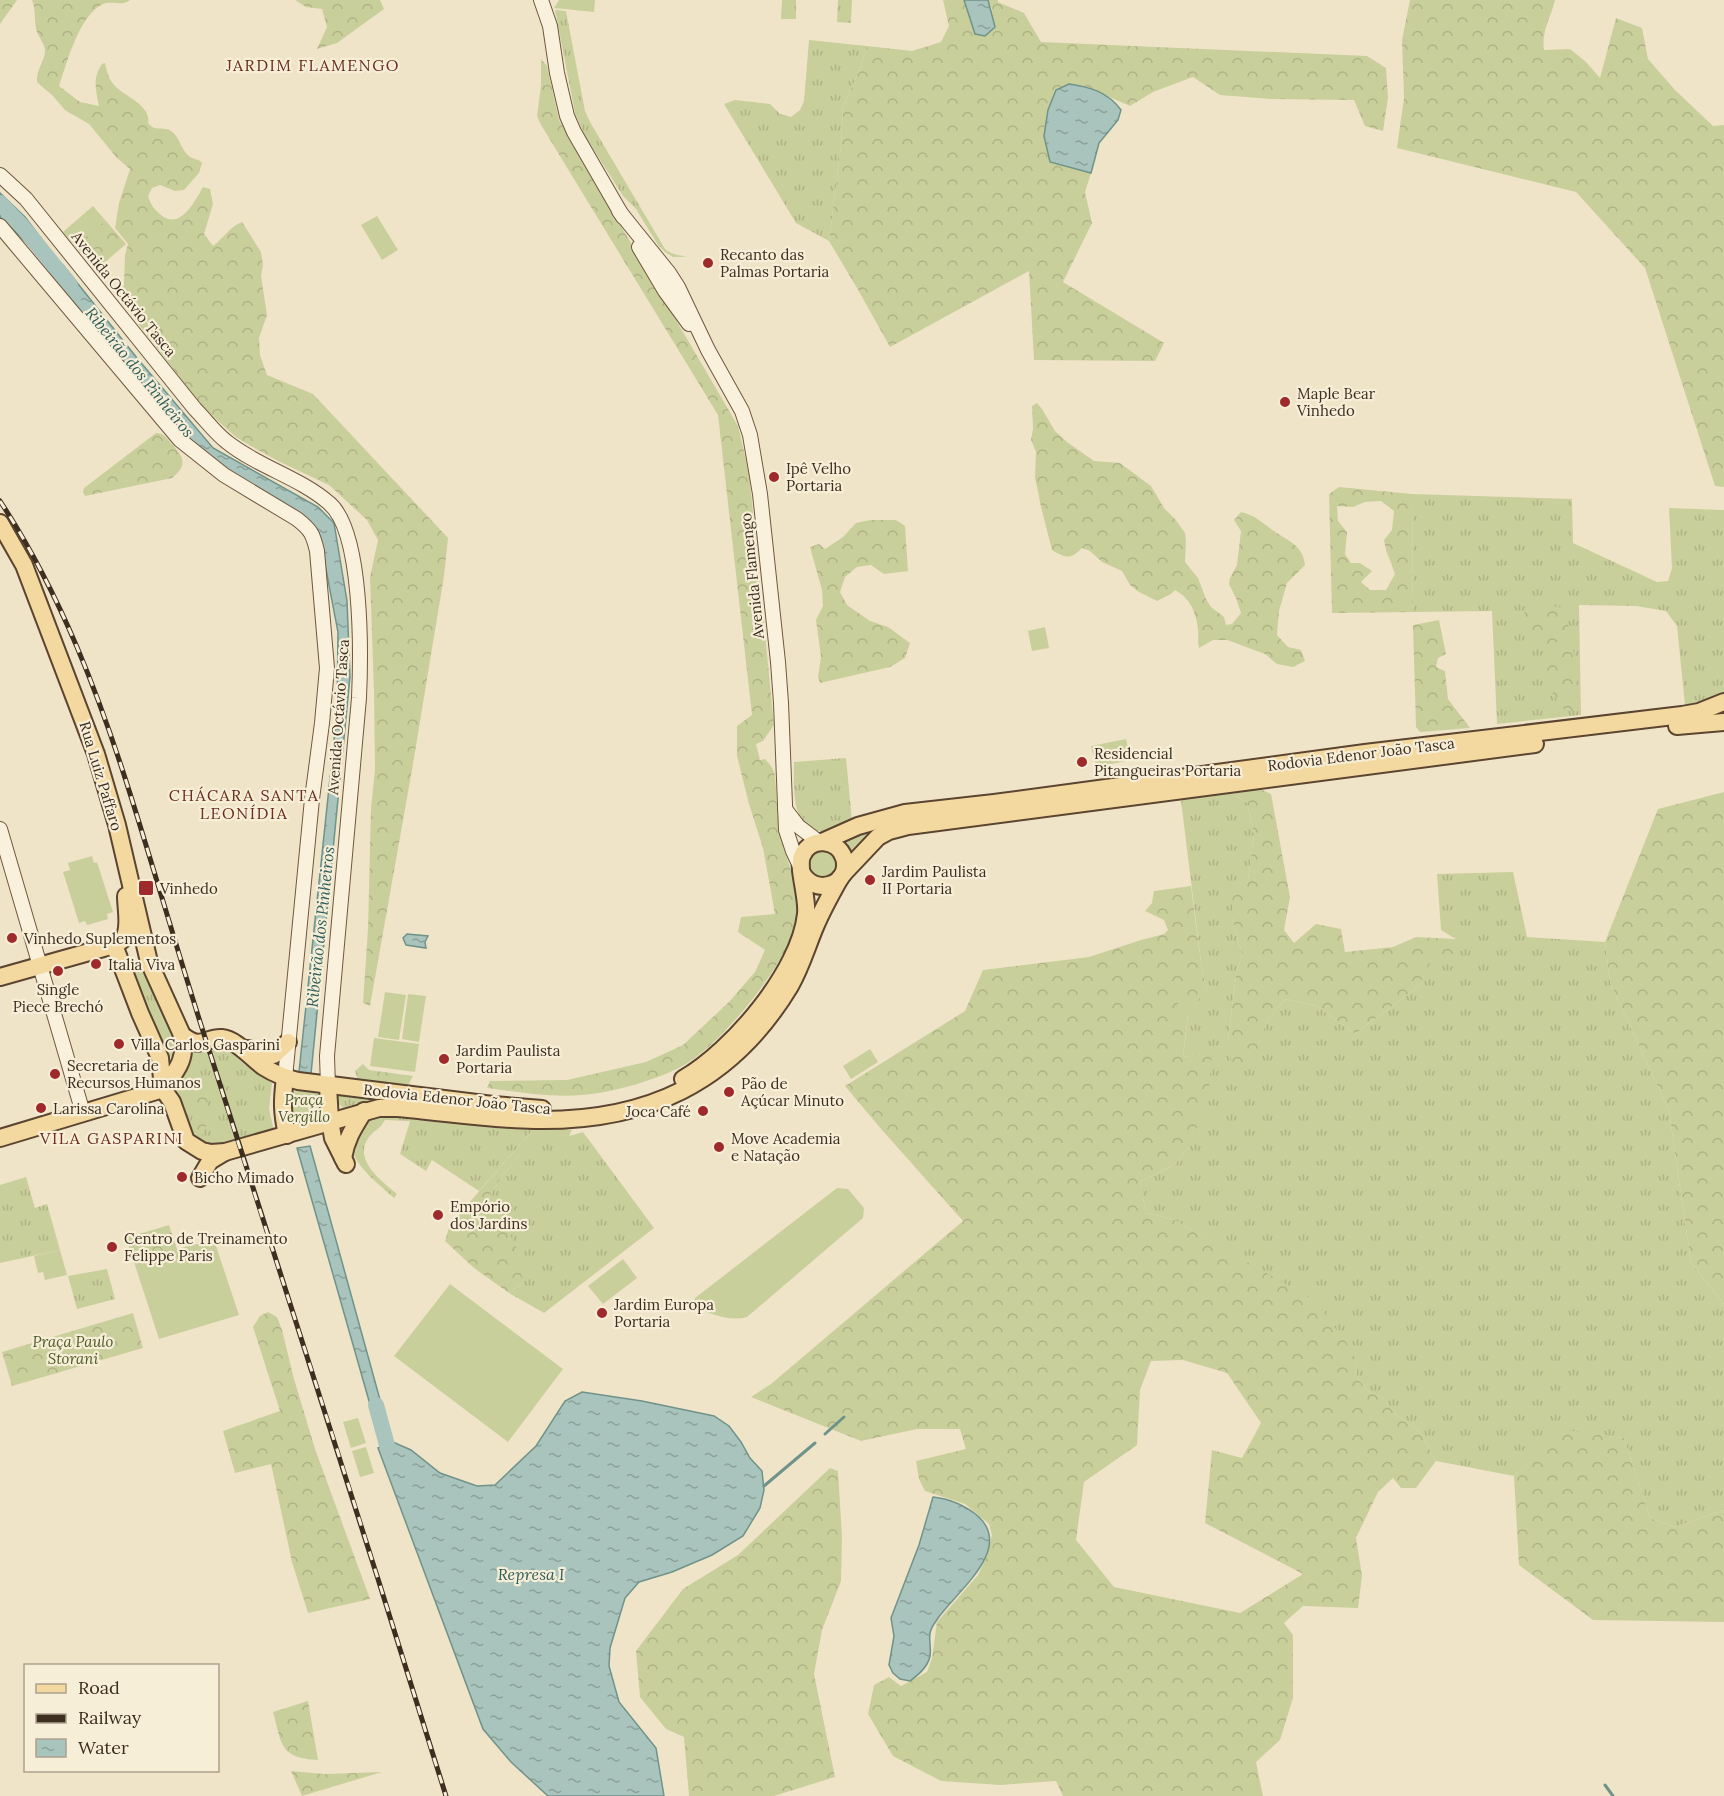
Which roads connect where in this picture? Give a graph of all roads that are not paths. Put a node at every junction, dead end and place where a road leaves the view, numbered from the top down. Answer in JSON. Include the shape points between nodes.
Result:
{"nodes":[{"id":1,"x":541,"y":0,"type":"edge"},
{"id":2,"x":0,"y":175,"type":"edge"},
{"id":3,"x":0,"y":226,"type":"edge"},
{"id":4,"x":0,"y":523,"type":"edge"},
{"id":5,"x":1724,"y":702,"type":"edge"},
{"id":6,"x":1724,"y":722,"type":"edge"},
{"id":7,"x":785,"y":808,"type":"junction"},
{"id":8,"x":0,"y":829,"type":"edge"},
{"id":9,"x":821,"y":842,"type":"junction"},
{"id":10,"x":126,"y":868,"type":"junction"},
{"id":11,"x":801,"y":868,"type":"junction"},
{"id":12,"x":841,"y":876,"type":"junction"},
{"id":13,"x":114,"y":945,"type":"junction"},
{"id":14,"x":149,"y":962,"type":"junction"},
{"id":15,"x":40,"y":965,"type":"junction"},
{"id":16,"x":0,"y":977,"type":"edge"},
{"id":17,"x":182,"y":1035,"type":"junction"},
{"id":18,"x":288,"y":1042,"type":"junction"},
{"id":19,"x":237,"y":1045,"type":"junction"},
{"id":20,"x":270,"y":1055,"type":"junction"},
{"id":21,"x":160,"y":1058,"type":"junction"},
{"id":22,"x":181,"y":1060,"type":"junction"},
{"id":23,"x":281,"y":1077,"type":"junction"},
{"id":24,"x":328,"y":1086,"type":"junction"},
{"id":25,"x":163,"y":1089,"type":"junction"},
{"id":26,"x":437,"y":1099,"type":"junction"},
{"id":27,"x":416,"y":1109,"type":"junction"},
{"id":28,"x":364,"y":1111,"type":"junction"},
{"id":29,"x":83,"y":1113,"type":"junction"},
{"id":30,"x":330,"y":1121,"type":"junction"},
{"id":31,"x":306,"y":1129,"type":"junction"},
{"id":32,"x":287,"y":1135,"type":"junction"},
{"id":33,"x":0,"y":1138,"type":"edge"},
{"id":34,"x":225,"y":1152,"type":"junction"},
{"id":35,"x":344,"y":1158,"type":"junction"},
{"id":36,"x":200,"y":1178,"type":"dead end"}],
"edges":[{"from":1,"to":7,"type":"street","name":"Avenida Flamengo","via":[[574,132],[665,291],[708,350],[742,411],[750,435],[781,703]]},
{"from":2,"to":24,"type":"street","name":"Avenida Octávio Tasca","via":[[26,199],[195,409],[226,441],[319,495],[340,515],[349,543],[360,613],[361,662]]},
{"from":3,"to":18,"type":"street","via":[[180,440],[224,475],[297,519],[313,534],[327,668]]},
{"from":4,"to":10,"type":"main road","name":"Rua Luiz Paffaro","via":[[24,565],[71,685],[102,774]]},
{"from":5,"to":9,"type":"main road","name":"Rodovia Edenor João Tasca","via":[[1682,715],[905,813],[858,826]]},
{"from":6,"to":12,"type":"main road","name":"Rodovia Edenor João Tasca","via":[[908,826],[878,837]]},
{"from":7,"to":9,"type":"street","via":[[798,826]]},
{"from":7,"to":11,"type":"street","name":"Avenida Flamengo","via":[[786,830]]},
{"from":8,"to":15,"type":"street"},
{"from":9,"to":11,"type":"main road","via":[[804,851]]},
{"from":9,"to":12,"type":"main road","via":[[833,844],[841,852],[845,863]]},
{"from":10,"to":13,"type":"main road","via":[[125,936]]},
{"from":10,"to":14,"type":"main road","name":"Rua Luiz Paffaro"},
{"from":11,"to":12,"type":"main road","via":[[807,880],[816,885],[832,885]]},
{"from":11,"to":26,"type":"main road","name":"Rodovia Edenor João Tasca","via":[[806,894],[805,921],[784,972],[740,1032],[686,1078],[659,1091],[579,1108],[529,1109]]},
{"from":12,"to":27,"type":"main road","name":"Rodovia Edenor João Tasca","via":[[790,985],[771,1014],[738,1052],[680,1093],[640,1107],[572,1119],[504,1119]]},
{"from":13,"to":14,"type":"main road","via":[[134,948]]},
{"from":13,"to":15,"type":"main road"},
{"from":13,"to":21,"type":"main road"},
{"from":14,"to":17,"type":"main road","name":"Rua Luiz Paffaro"},
{"from":15,"to":16,"type":"main road"},
{"from":15,"to":29,"type":"street"},
{"from":17,"to":19,"type":"main road","via":[[198,1043],[222,1038]]},
{"from":17,"to":22,"type":"main road","via":[[185,1048]]},
{"from":18,"to":20,"type":"main road","via":[[278,1053]]},
{"from":18,"to":23,"type":"street"},
{"from":19,"to":20,"type":"main road"},
{"from":19,"to":23,"type":"main road","name":"Rodovia Edenor João Tasca"},
{"from":20,"to":23,"type":"main road"},
{"from":21,"to":22,"type":"main road"},
{"from":21,"to":25,"type":"main road"},
{"from":22,"to":25,"type":"main road"},
{"from":23,"to":24,"type":"main road","name":"Rodovia Edenor João Tasca"},
{"from":23,"to":32,"type":"main road"},
{"from":24,"to":26,"type":"main road","name":"Rodovia Edenor João Tasca"},
{"from":24,"to":30,"type":"main road"},
{"from":25,"to":29,"type":"main road"},
{"from":25,"to":34,"type":"main road","name":"Rodovia Edenor João Tasca","via":[[186,1141],[202,1151]]},
{"from":26,"to":27,"type":"main road"},
{"from":27,"to":28,"type":"main road","name":"Rodovia Edenor João Tasca"},
{"from":28,"to":30,"type":"main road","name":"Rodovia Edenor João Tasca"},
{"from":28,"to":35,"type":"main road","via":[[350,1131]]},
{"from":29,"to":33,"type":"main road"},
{"from":30,"to":31,"type":"main road","name":"Rodovia Edenor João Tasca"},
{"from":30,"to":35,"type":"main road","via":[[333,1138]]},
{"from":31,"to":32,"type":"main road","name":"Rodovia Edenor João Tasca"},
{"from":31,"to":35,"type":"main road","via":[[346,1164]]},
{"from":32,"to":34,"type":"main road","name":"Rodovia Edenor João Tasca"},
{"from":34,"to":36,"type":"main road","via":[[210,1161]]}]}
